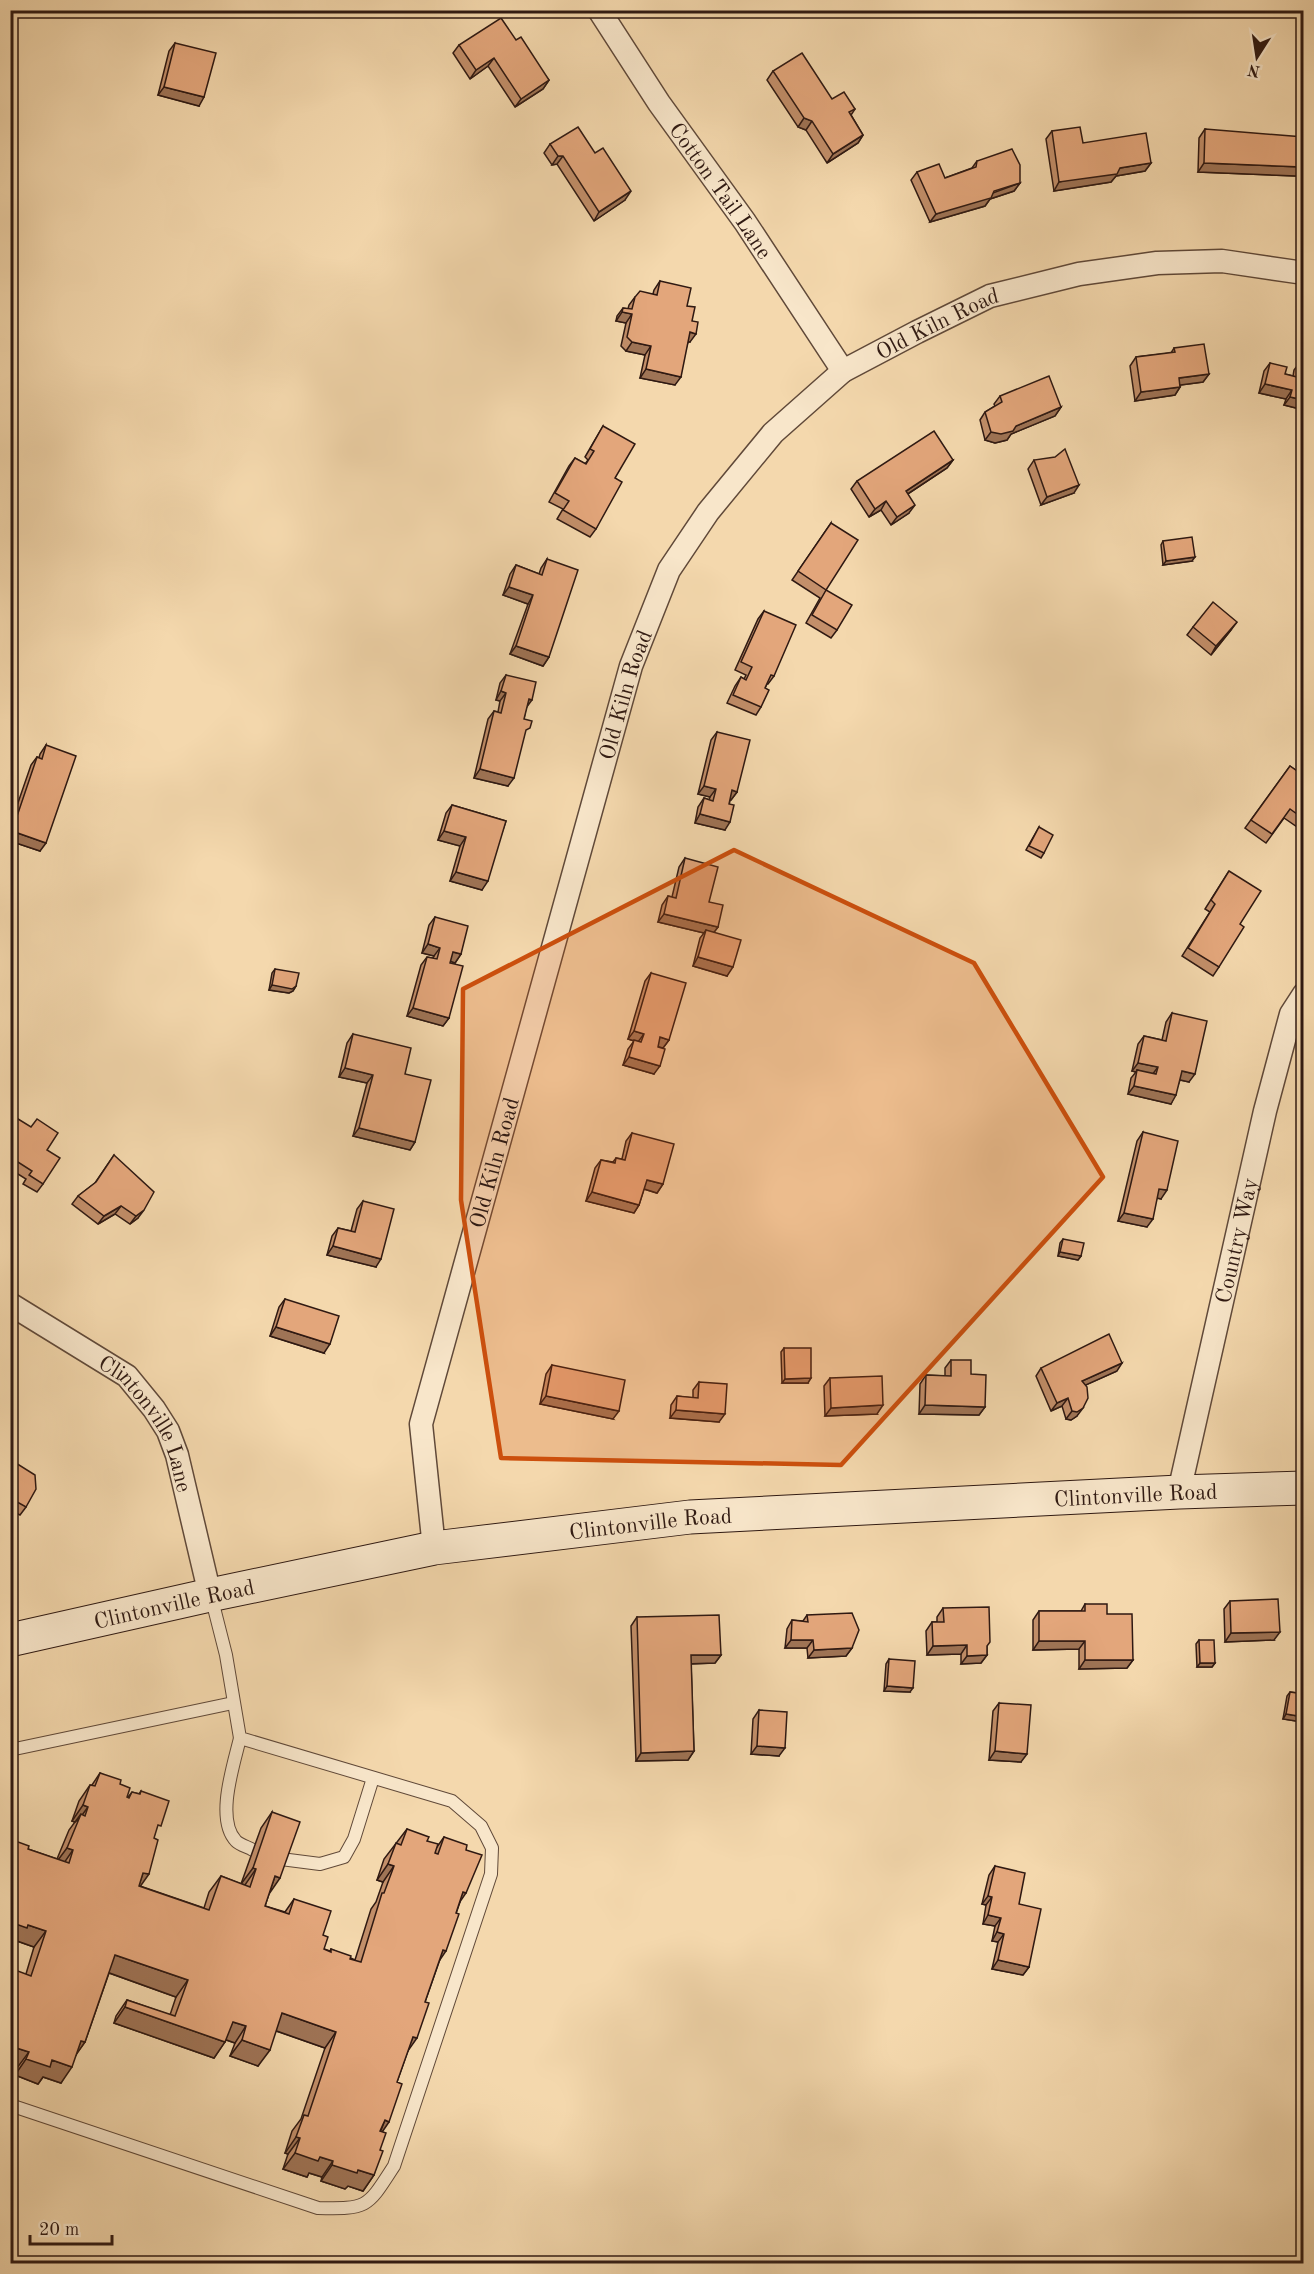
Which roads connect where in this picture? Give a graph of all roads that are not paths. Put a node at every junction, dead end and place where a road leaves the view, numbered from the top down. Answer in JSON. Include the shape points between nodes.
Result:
{"nodes":[{"id":1,"x":599,"y":10,"type":"edge"},
{"id":2,"x":1304,"y":273,"type":"edge"},
{"id":3,"x":843,"y":371,"type":"junction"},
{"id":4,"x":1304,"y":994,"type":"edge"},
{"id":5,"x":10,"y":1304,"type":"edge"},
{"id":6,"x":1304,"y":1488,"type":"edge"},
{"id":7,"x":1179,"y":1492,"type":"junction"},
{"id":8,"x":434,"y":1548,"type":"junction"},
{"id":9,"x":210,"y":1594,"type":"junction"},
{"id":10,"x":10,"y":1640,"type":"edge"},
{"id":11,"x":233,"y":1703,"type":"junction"},
{"id":12,"x":240,"y":1738,"type":"junction"},
{"id":13,"x":10,"y":1750,"type":"edge"},
{"id":14,"x":373,"y":1778,"type":"junction"},
{"id":15,"x":253,"y":1850,"type":"dead end"},
{"id":16,"x":281,"y":1859,"type":"edge"},
{"id":17,"x":10,"y":2105,"type":"edge"}],
"edges":[{"from":1,"to":3,"type":"street","name":"Cotton Tail Lane"},
{"from":2,"to":3,"type":"street","name":"Old Kiln Road","via":[[1222,261],[1157,263],[1079,274],[990,296]]},
{"from":3,"to":8,"type":"street","name":"Old Kiln Road","via":[[773,433],[708,512],[669,570],[632,666],[421,1424]]},
{"from":4,"to":7,"type":"street","name":"Country Way","via":[[1291,1014],[1265,1111]]},
{"from":5,"to":9,"type":"street","name":"Clintonville Lane","via":[[127,1376],[154,1408],[177,1455]]},
{"from":6,"to":7,"type":"main road","name":"Clintonville Road"},
{"from":7,"to":8,"type":"main road","name":"Clintonville Road","via":[[690,1517]]},
{"from":8,"to":9,"type":"main road","name":"Clintonville Road"},
{"from":9,"to":10,"type":"main road","name":"Clintonville Road"},
{"from":9,"to":11,"type":"lane","via":[[226,1655]]},
{"from":11,"to":12,"type":"lane"},
{"from":11,"to":13,"type":"lane"},
{"from":12,"to":14,"type":"lane"},
{"from":12,"to":15,"type":"lane","via":[[226,1799],[228,1826],[236,1842]]},
{"from":14,"to":16,"type":"lane","via":[[354,1839],[344,1857],[320,1864]]},
{"from":14,"to":17,"type":"lane","via":[[452,1801],[481,1826],[492,1848],[491,1874],[394,2166],[373,2199],[354,2209],[318,2208]]}]}
